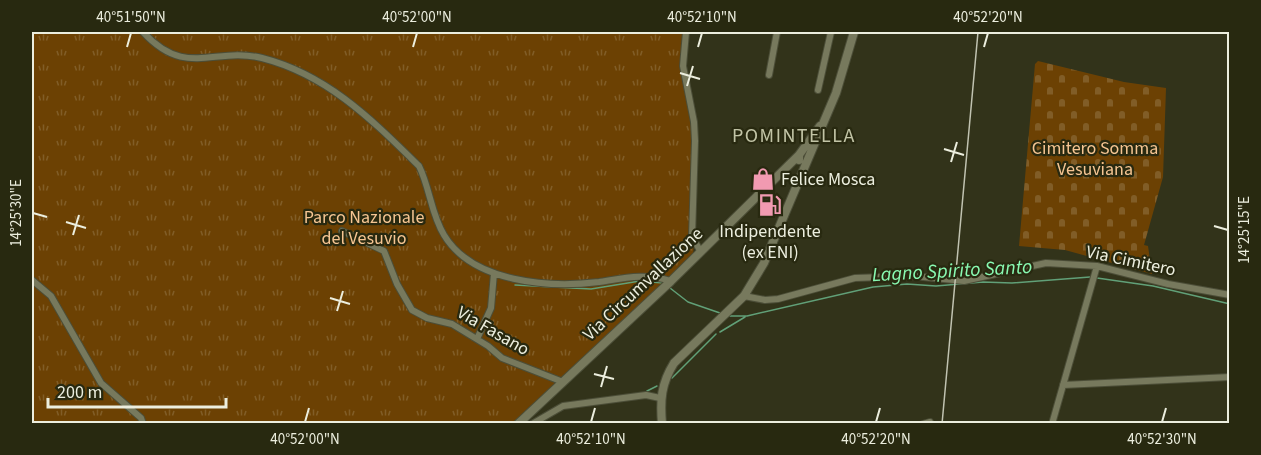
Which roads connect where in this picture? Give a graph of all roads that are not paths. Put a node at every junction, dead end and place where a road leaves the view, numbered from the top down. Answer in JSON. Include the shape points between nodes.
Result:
{"nodes":[{"id":1,"x":143,"y":32,"type":"edge"},
{"id":2,"x":686,"y":32,"type":"edge"},
{"id":3,"x":777,"y":32,"type":"edge"},
{"id":4,"x":831,"y":32,"type":"edge"},
{"id":5,"x":854,"y":32,"type":"edge"},
{"id":6,"x":769,"y":75,"type":"dead end"},
{"id":7,"x":818,"y":90,"type":"dead end"},
{"id":8,"x":803,"y":158,"type":"junction"},
{"id":9,"x":342,"y":231,"type":"dead end"},
{"id":10,"x":701,"y":252,"type":"junction"},
{"id":11,"x":1097,"y":266,"type":"junction"},
{"id":12,"x":494,"y":273,"type":"junction"},
{"id":13,"x":32,"y":280,"type":"edge"},
{"id":14,"x":671,"y":281,"type":"junction"},
{"id":15,"x":1230,"y":295,"type":"edge"},
{"id":16,"x":744,"y":296,"type":"junction"},
{"id":17,"x":477,"y":339,"type":"junction"},
{"id":18,"x":1230,"y":376,"type":"edge"},
{"id":19,"x":562,"y":382,"type":"junction"},
{"id":20,"x":1063,"y":386,"type":"junction"},
{"id":21,"x":660,"y":398,"type":"junction"},
{"id":22,"x":143,"y":423,"type":"edge"},
{"id":23,"x":518,"y":423,"type":"edge"},
{"id":24,"x":531,"y":423,"type":"edge"},
{"id":25,"x":662,"y":423,"type":"edge"},
{"id":26,"x":1052,"y":423,"type":"edge"}],
"edges":[{"from":1,"to":12,"type":"street","via":[[173,55],[191,60],[261,58],[336,90],[419,166],[434,213],[450,243],[469,261]]},
{"from":2,"to":10,"type":"street","via":[[683,66],[695,141],[692,237]]},
{"from":3,"to":6,"type":"street"},
{"from":4,"to":7,"type":"street"},
{"from":5,"to":8,"type":"main road","via":[[836,93]]},
{"from":8,"to":10,"type":"main road","name":"Via Circumvallazione"},
{"from":8,"to":16,"type":"main road","via":[[801,176],[764,263]]},
{"from":9,"to":17,"type":"street","name":"Via Fasano","via":[[384,251],[412,310],[445,321]]},
{"from":10,"to":14,"type":"main road","name":"Via Circumvallazione"},
{"from":11,"to":15,"type":"street","name":"Via Cimitero"},
{"from":11,"to":16,"type":"street","name":"Via Cimitero","via":[[1046,263],[964,281],[913,276],[855,278],[778,298]]},
{"from":11,"to":20,"type":"street"},
{"from":12,"to":14,"type":"street","via":[[560,284],[642,275]]},
{"from":12,"to":17,"type":"street","via":[[491,308]]},
{"from":13,"to":22,"type":"street","via":[[51,296],[101,383]]},
{"from":14,"to":19,"type":"main road","name":"Via Circumvallazione"},
{"from":16,"to":21,"type":"main road","via":[[674,363]]},
{"from":17,"to":19,"type":"street","name":"Via Fasano","via":[[502,358]]},
{"from":18,"to":20,"type":"street"},
{"from":19,"to":23,"type":"main road","name":"Via Circumvallazione"},
{"from":20,"to":26,"type":"street"},
{"from":21,"to":24,"type":"street","via":[[646,395],[563,406]]},
{"from":21,"to":25,"type":"main road"}]}
